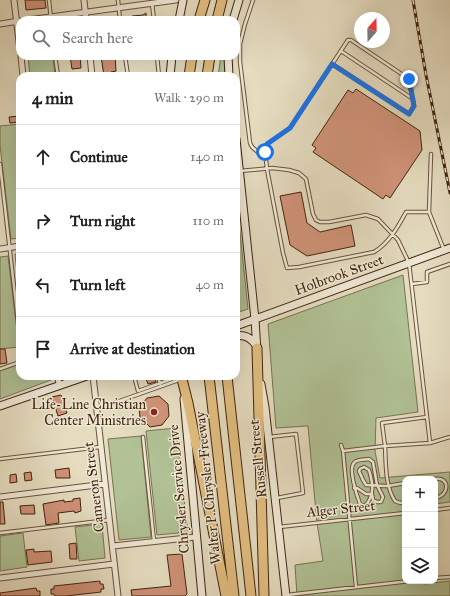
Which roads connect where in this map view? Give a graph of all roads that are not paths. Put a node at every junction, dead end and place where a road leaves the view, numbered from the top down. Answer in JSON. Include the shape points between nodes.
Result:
{"nodes":[{"id":1,"x":14,"y":0,"type":"edge"},
{"id":2,"x":49,"y":0,"type":"edge"},
{"id":3,"x":84,"y":0,"type":"edge"},
{"id":4,"x":118,"y":0,"type":"edge"},
{"id":5,"x":176,"y":0,"type":"edge"},
{"id":6,"x":183,"y":0,"type":"edge"},
{"id":7,"x":205,"y":0,"type":"edge"},
{"id":8,"x":222,"y":0,"type":"edge"},
{"id":9,"x":239,"y":0,"type":"edge"},
{"id":10,"x":253,"y":0,"type":"edge"},
{"id":11,"x":152,"y":4,"type":"edge"},
{"id":12,"x":118,"y":8,"type":"junction"},
{"id":13,"x":86,"y":12,"type":"junction"},
{"id":14,"x":17,"y":16,"type":"edge"},
{"id":15,"x":51,"y":16,"type":"edge"},
{"id":16,"x":63,"y":16,"type":"edge"},
{"id":17,"x":86,"y":16,"type":"edge"},
{"id":18,"x":119,"y":16,"type":"edge"},
{"id":19,"x":154,"y":16,"type":"edge"},
{"id":20,"x":179,"y":16,"type":"edge"},
{"id":21,"x":200,"y":16,"type":"edge"},
{"id":22,"x":218,"y":16,"type":"edge"},
{"id":23,"x":233,"y":16,"type":"edge"},
{"id":24,"x":16,"y":21,"type":"edge"},
{"id":25,"x":0,"y":24,"type":"edge"},
{"id":26,"x":341,"y":51,"type":"junction"},
{"id":27,"x":21,"y":60,"type":"edge"},
{"id":28,"x":56,"y":60,"type":"edge"},
{"id":29,"x":90,"y":60,"type":"edge"},
{"id":30,"x":126,"y":60,"type":"edge"},
{"id":31,"x":157,"y":60,"type":"edge"},
{"id":32,"x":172,"y":60,"type":"edge"},
{"id":33,"x":191,"y":60,"type":"edge"},
{"id":34,"x":209,"y":60,"type":"edge"},
{"id":35,"x":228,"y":60,"type":"edge"},
{"id":36,"x":332,"y":64,"type":"junction"},
{"id":37,"x":23,"y":72,"type":"edge"},
{"id":38,"x":57,"y":72,"type":"edge"},
{"id":39,"x":92,"y":72,"type":"edge"},
{"id":40,"x":127,"y":72,"type":"edge"},
{"id":41,"x":159,"y":72,"type":"edge"},
{"id":42,"x":170,"y":72,"type":"edge"},
{"id":43,"x":190,"y":72,"type":"edge"},
{"id":44,"x":208,"y":72,"type":"edge"},
{"id":45,"x":229,"y":72,"type":"edge"},
{"id":46,"x":413,"y":99,"type":"junction"},
{"id":47,"x":265,"y":152,"type":"junction"},
{"id":48,"x":431,"y":154,"type":"dead end"},
{"id":49,"x":0,"y":164,"type":"edge"},
{"id":50,"x":267,"y":169,"type":"junction"},
{"id":51,"x":240,"y":171,"type":"edge"},
{"id":52,"x":240,"y":180,"type":"edge"},
{"id":53,"x":429,"y":212,"type":"junction"},
{"id":54,"x":393,"y":234,"type":"junction"},
{"id":55,"x":16,"y":247,"type":"edge"},
{"id":56,"x":9,"y":248,"type":"junction"},
{"id":57,"x":0,"y":249,"type":"edge"},
{"id":58,"x":447,"y":249,"type":"edge"},
{"id":59,"x":409,"y":263,"type":"junction"},
{"id":60,"x":450,"y":264,"type":"edge"},
{"id":61,"x":412,"y":284,"type":"junction"},
{"id":62,"x":16,"y":306,"type":"edge"},
{"id":63,"x":255,"y":319,"type":"junction"},
{"id":64,"x":240,"y":325,"type":"edge"},
{"id":65,"x":240,"y":336,"type":"edge"},
{"id":66,"x":257,"y":346,"type":"junction"},
{"id":67,"x":16,"y":363,"type":"edge"},
{"id":68,"x":0,"y":369,"type":"edge"},
{"id":69,"x":58,"y":380,"type":"edge"},
{"id":70,"x":76,"y":380,"type":"edge"},
{"id":71,"x":93,"y":380,"type":"edge"},
{"id":72,"x":135,"y":380,"type":"edge"},
{"id":73,"x":159,"y":380,"type":"edge"},
{"id":74,"x":172,"y":380,"type":"edge"},
{"id":75,"x":174,"y":380,"type":"edge"},
{"id":76,"x":182,"y":380,"type":"edge"},
{"id":77,"x":183,"y":380,"type":"edge"},
{"id":78,"x":210,"y":380,"type":"edge"},
{"id":79,"x":226,"y":380,"type":"edge"},
{"id":80,"x":160,"y":384,"type":"junction"},
{"id":81,"x":59,"y":386,"type":"junction"},
{"id":82,"x":0,"y":406,"type":"edge"},
{"id":83,"x":97,"y":409,"type":"junction"},
{"id":84,"x":427,"y":417,"type":"junction"},
{"id":85,"x":143,"y":437,"type":"dead end"},
{"id":86,"x":269,"y":437,"type":"junction"},
{"id":87,"x":450,"y":437,"type":"edge"},
{"id":88,"x":430,"y":443,"type":"junction"},
{"id":89,"x":341,"y":445,"type":"dead end"},
{"id":90,"x":385,"y":446,"type":"junction"},
{"id":91,"x":101,"y":447,"type":"junction"},
{"id":92,"x":343,"y":451,"type":"junction"},
{"id":93,"x":0,"y":459,"type":"edge"},
{"id":94,"x":438,"y":479,"type":"edge"},
{"id":95,"x":105,"y":484,"type":"junction"},
{"id":96,"x":402,"y":484,"type":"edge"},
{"id":97,"x":375,"y":485,"type":"junction"},
{"id":98,"x":389,"y":486,"type":"junction"},
{"id":99,"x":354,"y":488,"type":"junction"},
{"id":100,"x":372,"y":494,"type":"junction"},
{"id":101,"x":0,"y":497,"type":"edge"},
{"id":102,"x":275,"y":498,"type":"junction"},
{"id":103,"x":438,"y":498,"type":"edge"},
{"id":104,"x":402,"y":503,"type":"edge"},
{"id":105,"x":450,"y":508,"type":"edge"},
{"id":106,"x":438,"y":510,"type":"edge"},
{"id":107,"x":402,"y":513,"type":"edge"},
{"id":108,"x":109,"y":520,"type":"junction"},
{"id":109,"x":349,"y":520,"type":"junction"},
{"id":110,"x":279,"y":528,"type":"junction"},
{"id":111,"x":0,"y":533,"type":"edge"},
{"id":112,"x":196,"y":537,"type":"junction"},
{"id":113,"x":154,"y":542,"type":"junction"},
{"id":114,"x":113,"y":546,"type":"junction"},
{"id":115,"x":114,"y":564,"type":"junction"},
{"id":116,"x":450,"y":576,"type":"edge"},
{"id":117,"x":0,"y":578,"type":"edge"},
{"id":118,"x":438,"y":578,"type":"edge"},
{"id":119,"x":402,"y":582,"type":"edge"},
{"id":120,"x":356,"y":587,"type":"junction"},
{"id":121,"x":118,"y":596,"type":"edge"},
{"id":122,"x":202,"y":596,"type":"edge"},
{"id":123,"x":226,"y":596,"type":"edge"},
{"id":124,"x":234,"y":596,"type":"edge"},
{"id":125,"x":251,"y":596,"type":"edge"},
{"id":126,"x":264,"y":596,"type":"edge"},
{"id":127,"x":286,"y":596,"type":"edge"}],
"edges":[{"from":1,"to":14,"type":"street"},
{"from":2,"to":15,"type":"lane"},
{"from":3,"to":13,"type":"street"},
{"from":4,"to":12,"type":"lane"},
{"from":5,"to":11,"type":"street"},
{"from":6,"to":20,"type":"street"},
{"from":7,"to":21,"type":"highway"},
{"from":8,"to":22,"type":"highway"},
{"from":9,"to":23,"type":"street"},
{"from":10,"to":47,"type":"lane","via":[[241,36],[240,62],[250,143],[258,153]]},
{"from":11,"to":12,"type":"street"},
{"from":11,"to":19,"type":"lane"},
{"from":12,"to":13,"type":"street"},
{"from":12,"to":18,"type":"lane"},
{"from":13,"to":16,"type":"street"},
{"from":13,"to":17,"type":"street"},
{"from":24,"to":25,"type":"street"},
{"from":26,"to":36,"type":"lane"},
{"from":26,"to":46,"type":"lane"},
{"from":26,"to":46,"type":"lane","via":[[348,40],[351,40],[409,79]]},
{"from":27,"to":37,"type":"street"},
{"from":28,"to":38,"type":"lane"},
{"from":29,"to":39,"type":"street"},
{"from":30,"to":40,"type":"lane"},
{"from":31,"to":41,"type":"lane"},
{"from":32,"to":42,"type":"street"},
{"from":33,"to":43,"type":"highway"},
{"from":34,"to":44,"type":"highway"},
{"from":35,"to":45,"type":"street"},
{"from":36,"to":46,"type":"lane","via":[[409,114],[414,106]]},
{"from":36,"to":47,"type":"lane","via":[[290,128],[267,144]]},
{"from":47,"to":50,"type":"lane"},
{"from":48,"to":53,"type":"lane"},
{"from":49,"to":56,"type":"lane"},
{"from":50,"to":51,"type":"lane"},
{"from":50,"to":54,"type":"lane","via":[[289,170],[300,173],[306,179],[316,220],[329,222],[366,215],[378,219]]},
{"from":50,"to":54,"type":"lane","via":[[288,268],[374,252]]},
{"from":52,"to":63,"type":"street","name":"Russell Street"},
{"from":53,"to":54,"type":"lane","via":[[406,212]]},
{"from":53,"to":58,"type":"lane"},
{"from":54,"to":59,"type":"lane"},
{"from":55,"to":56,"type":"street"},
{"from":56,"to":57,"type":"street"},
{"from":56,"to":62,"type":"lane"},
{"from":58,"to":59,"type":"street","name":"Holbrook Street"},
{"from":59,"to":61,"type":"lane"},
{"from":59,"to":63,"type":"street","name":"Holbrook Street"},
{"from":60,"to":61,"type":"lane","via":[[427,272],[427,282]]},
{"from":61,"to":84,"type":"lane"},
{"from":63,"to":64,"type":"street","name":"Holbrook Street"},
{"from":63,"to":66,"type":"street","name":"Russell Street"},
{"from":65,"to":66,"type":"street","via":[[251,338]]},
{"from":66,"to":86,"type":"street","name":"Russell Street"},
{"from":66,"to":126,"type":"highway"},
{"from":67,"to":68,"type":"lane"},
{"from":69,"to":81,"type":"street"},
{"from":70,"to":81,"type":"street"},
{"from":71,"to":83,"type":"street","name":"Cameron Street"},
{"from":72,"to":80,"type":"lane","via":[[138,391]]},
{"from":73,"to":80,"type":"lane"},
{"from":74,"to":80,"type":"lane"},
{"from":75,"to":83,"type":"lane"},
{"from":76,"to":112,"type":"street","name":"Chrysler Service Drive"},
{"from":77,"to":123,"type":"highway"},
{"from":78,"to":124,"type":"highway","name":"Walter P. Chrysler Freeway"},
{"from":79,"to":125,"type":"highway"},
{"from":81,"to":82,"type":"street"},
{"from":83,"to":91,"type":"street","name":"Cameron Street"},
{"from":84,"to":88,"type":"lane"},
{"from":84,"to":90,"type":"lane","via":[[382,423]]},
{"from":85,"to":113,"type":"lane"},
{"from":86,"to":102,"type":"street","name":"Russell Street"},
{"from":86,"to":102,"type":"lane","via":[[296,434],[303,493]]},
{"from":87,"to":88,"type":"lane"},
{"from":88,"to":90,"type":"lane"},
{"from":89,"to":92,"type":"lane"},
{"from":90,"to":92,"type":"lane"},
{"from":90,"to":98,"type":"lane"},
{"from":91,"to":93,"type":"lane"},
{"from":91,"to":95,"type":"street","name":"Cameron Street"},
{"from":92,"to":109,"type":"lane"},
{"from":94,"to":103,"type":"lane","via":[[447,480],[450,488],[448,493]]},
{"from":95,"to":101,"type":"street"},
{"from":95,"to":108,"type":"street","name":"Cameron Street"},
{"from":96,"to":98,"type":"lane"},
{"from":97,"to":97,"type":"lane","via":[[366,485],[360,469],[364,467],[369,470]]},
{"from":97,"to":98,"type":"lane"},
{"from":97,"to":99,"type":"lane","via":[[373,462],[369,459],[353,463]]},
{"from":97,"to":100,"type":"lane"},
{"from":97,"to":100,"type":"lane","via":[[383,497],[381,502],[373,500]]},
{"from":98,"to":104,"type":"lane","via":[[390,494],[395,501]]},
{"from":99,"to":100,"type":"lane"},
{"from":99,"to":100,"type":"lane","via":[[360,504],[365,506]]},
{"from":102,"to":110,"type":"street","name":"Russell Street"},
{"from":105,"to":106,"type":"lane"},
{"from":107,"to":109,"type":"lane","name":"Alger Street"},
{"from":108,"to":111,"type":"lane"},
{"from":108,"to":114,"type":"street","name":"Cameron Street"},
{"from":109,"to":110,"type":"lane","name":"Alger Street"},
{"from":109,"to":120,"type":"lane"},
{"from":110,"to":127,"type":"street","name":"Russell Street"},
{"from":112,"to":113,"type":"street"},
{"from":112,"to":122,"type":"street","name":"Chrysler Service Drive"},
{"from":113,"to":114,"type":"street"},
{"from":114,"to":115,"type":"street","name":"Cameron Street"},
{"from":115,"to":117,"type":"street"},
{"from":115,"to":121,"type":"street","name":"Cameron Street"},
{"from":116,"to":118,"type":"lane"},
{"from":119,"to":120,"type":"lane"},
{"from":120,"to":127,"type":"lane"}]}
